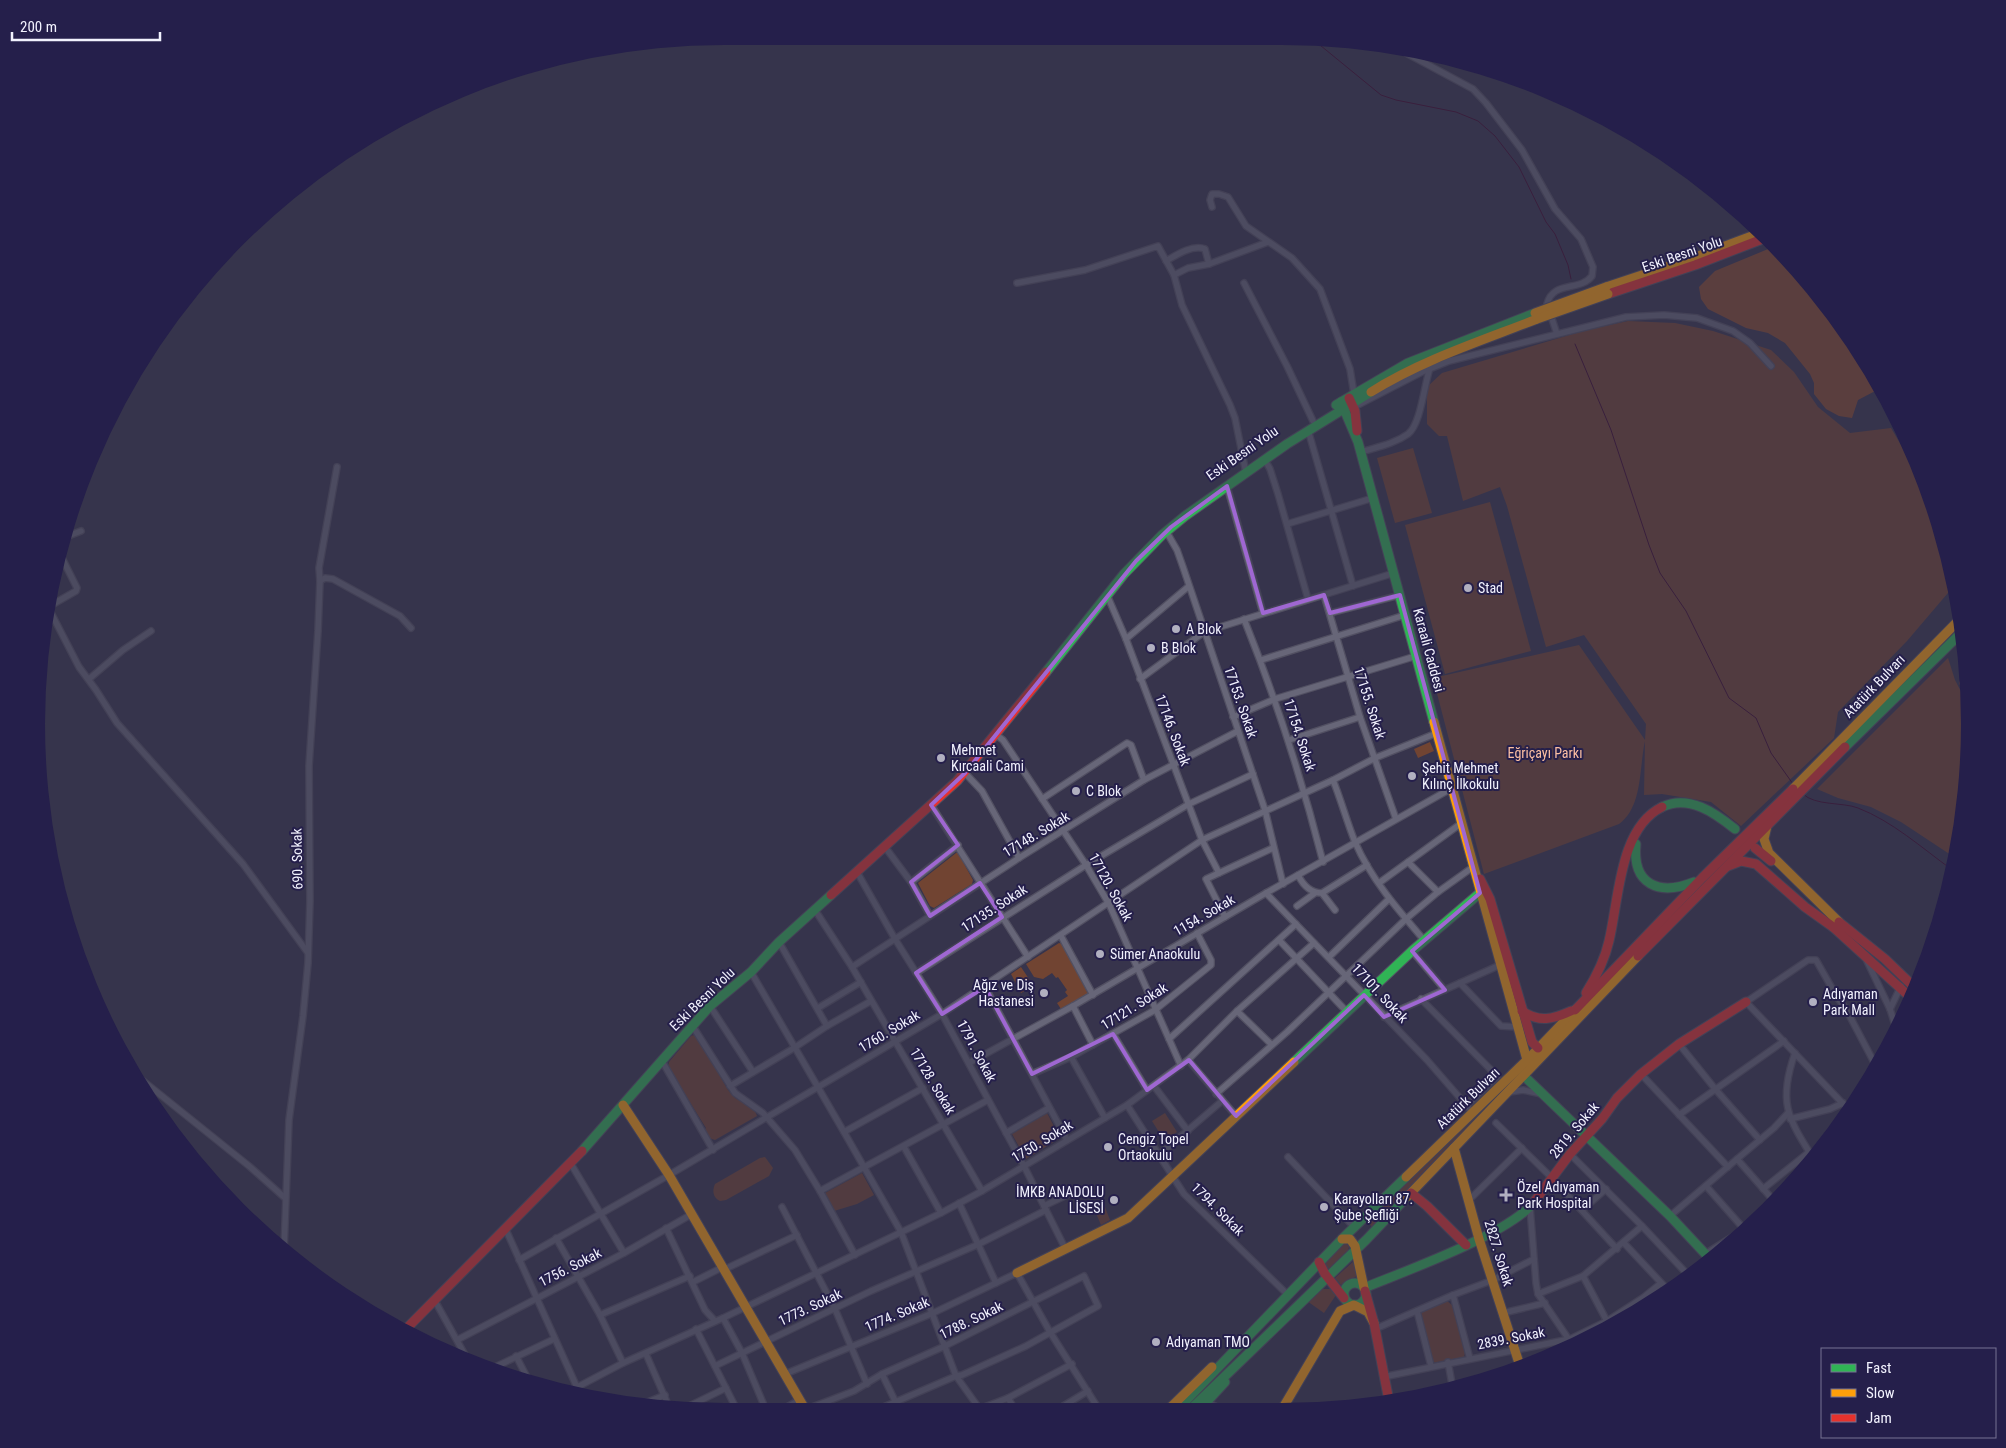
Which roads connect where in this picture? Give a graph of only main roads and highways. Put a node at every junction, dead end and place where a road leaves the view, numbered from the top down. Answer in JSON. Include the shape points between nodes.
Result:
{"nodes":[{"id":1,"x":1753,"y":236,"type":"edge"},
{"id":2,"x":1758,"y":241,"type":"edge"},
{"id":3,"x":1607,"y":291,"type":"junction"},
{"id":4,"x":1349,"y":402,"type":"junction"},
{"id":5,"x":1953,"y":625,"type":"edge"},
{"id":6,"x":1955,"y":639,"type":"edge"},
{"id":7,"x":1026,"y":696,"type":"junction"},
{"id":8,"x":1813,"y":774,"type":"junction"},
{"id":9,"x":1777,"y":810,"type":"junction"},
{"id":10,"x":1767,"y":825,"type":"junction"},
{"id":11,"x":1754,"y":849,"type":"dead end"},
{"id":12,"x":1473,"y":866,"type":"junction"},
{"id":13,"x":1725,"y":868,"type":"junction"},
{"id":14,"x":1702,"y":878,"type":"junction"},
{"id":15,"x":1480,"y":893,"type":"junction"},
{"id":16,"x":1836,"y":924,"type":"junction"},
{"id":17,"x":1910,"y":983,"type":"edge"},
{"id":18,"x":1905,"y":993,"type":"edge"},
{"id":19,"x":1746,"y":1002,"type":"road end"},
{"id":20,"x":1578,"y":1008,"type":"junction"},
{"id":21,"x":1522,"y":1011,"type":"junction"},
{"id":22,"x":1538,"y":1048,"type":"junction"},
{"id":23,"x":1527,"y":1060,"type":"junction"},
{"id":24,"x":1523,"y":1075,"type":"junction"},
{"id":25,"x":623,"y":1106,"type":"junction"},
{"id":26,"x":1587,"y":1136,"type":"junction"},
{"id":27,"x":1454,"y":1148,"type":"junction"},
{"id":28,"x":1411,"y":1193,"type":"junction"},
{"id":29,"x":1342,"y":1239,"type":"junction"},
{"id":30,"x":1480,"y":1239,"type":"junction"},
{"id":31,"x":1466,"y":1245,"type":"junction"},
{"id":32,"x":1356,"y":1250,"type":"junction"},
{"id":33,"x":1705,"y":1254,"type":"edge"},
{"id":34,"x":1319,"y":1262,"type":"junction"},
{"id":35,"x":1017,"y":1273,"type":"road end"},
{"id":36,"x":1328,"y":1278,"type":"junction"},
{"id":37,"x":1364,"y":1290,"type":"junction"},
{"id":38,"x":1344,"y":1298,"type":"junction"},
{"id":39,"x":1354,"y":1305,"type":"junction"},
{"id":40,"x":1261,"y":1323,"type":"junction"},
{"id":41,"x":410,"y":1325,"type":"edge"},
{"id":42,"x":1374,"y":1326,"type":"junction"},
{"id":43,"x":1518,"y":1360,"type":"edge"},
{"id":44,"x":1387,"y":1394,"type":"edge"},
{"id":45,"x":801,"y":1403,"type":"edge"},
{"id":46,"x":1174,"y":1403,"type":"edge"},
{"id":47,"x":1184,"y":1403,"type":"edge"},
{"id":48,"x":1203,"y":1403,"type":"edge"},
{"id":49,"x":1280,"y":1403,"type":"edge"},
{"id":50,"x":1286,"y":1403,"type":"edge"}],
"edges":[{"from":1,"to":3,"type":"main road","name":"Eski Besni Yolu"},
{"from":2,"to":3,"type":"main road","name":"Eski Besni Yolu","via":[[1703,262]]},
{"from":3,"to":4,"type":"main road","name":"Eski Besni Yolu","bridge":true,"via":[[1408,364]]},
{"from":4,"to":7,"type":"main road","name":"Eski Besni Yolu","via":[[1166,531],[1107,595]]},
{"from":4,"to":7,"type":"main road","name":"Eski Besni Yolu","via":[[1313,421],[1177,515],[1136,552],[1049,660]]},
{"from":4,"to":12,"type":"main road","name":"Karaali Caddesi"},
{"from":5,"to":8,"type":"main road","name":"Atatürk Bulvarı"},
{"from":6,"to":8,"type":"main road","name":"Atatürk Bulvarı"},
{"from":7,"to":25,"type":"main road","name":"Eski Besni Yolu","via":[[965,773],[779,942],[751,972],[710,1006]]},
{"from":8,"to":9,"type":"main road"},
{"from":9,"to":10,"type":"main road","name":"Atatürk Bulvarı"},
{"from":9,"to":14,"type":"main road","name":"Atatürk Bulvarı"},
{"from":10,"to":13,"type":"main road","name":"Atatürk Bulvarı"},
{"from":10,"to":16,"type":"main road","via":[[1764,839],[1769,853]]},
{"from":11,"to":16,"type":"main road"},
{"from":12,"to":15,"type":"main road","name":"Karaali Caddesi"},
{"from":12,"to":21,"type":"main road","name":"Karaali Caddesi","via":[[1490,899]]},
{"from":13,"to":16,"type":"main road","via":[[1741,862],[1756,864],[1805,907]]},
{"from":13,"to":24,"type":"main road","name":"Atatürk Bulvarı"},
{"from":14,"to":20,"type":"main road","name":"Atatürk Bulvarı"},
{"from":14,"to":20,"type":"main road","via":[[1671,889],[1656,888],[1644,880],[1634,859],[1636,843],[1646,824],[1664,811],[1687,807],[1709,813],[1734,831],[1708,808],[1683,802],[1651,812],[1642,821],[1630,844],[1605,954]]},
{"from":15,"to":23,"type":"main road","name":"Karaali Caddesi"},
{"from":15,"to":35,"type":"main road","via":[[1364,995],[1124,1221]]},
{"from":16,"to":17,"type":"main road"},
{"from":16,"to":18,"type":"main road","via":[[1879,975]]},
{"from":19,"to":26,"type":"main road","name":"2819. Sokak","via":[[1678,1044],[1641,1074]]},
{"from":20,"to":21,"type":"main road","via":[[1541,1020]]},
{"from":20,"to":22,"type":"main road","name":"Atatürk Bulvarı"},
{"from":21,"to":22,"type":"main road","name":"Karaali Caddesi","via":[[1532,1042]]},
{"from":22,"to":23,"type":"main road","name":"Atatürk Bulvarı"},
{"from":23,"to":29,"type":"main road","name":"Atatürk Bulvarı","via":[[1470,1109]]},
{"from":24,"to":26,"type":"main road"},
{"from":24,"to":27,"type":"main road","name":"Atatürk Bulvarı"},
{"from":25,"to":41,"type":"main road","name":"Eski Besni Yolu","via":[[571,1164]]},
{"from":25,"to":45,"type":"main road","via":[[669,1175]]},
{"from":26,"to":30,"type":"main road","name":"2819. Sokak","via":[[1530,1208]]},
{"from":26,"to":33,"type":"main road"},
{"from":27,"to":28,"type":"main road","name":"Atatürk Bulvarı"},
{"from":27,"to":30,"type":"main road","name":"2827. Sokak"},
{"from":28,"to":31,"type":"main road"},
{"from":28,"to":32,"type":"main road","name":"Atatürk Bulvarı"},
{"from":29,"to":32,"type":"main road","via":[[1353,1242]]},
{"from":29,"to":34,"type":"main road","name":"Atatürk Bulvarı"},
{"from":30,"to":31,"type":"main road","name":"2819. Sokak"},
{"from":30,"to":43,"type":"main road","name":"2827. Sokak"},
{"from":31,"to":37,"type":"main road","name":"2819. Sokak"},
{"from":32,"to":36,"type":"main road","name":"Atatürk Bulvarı"},
{"from":32,"to":37,"type":"main road"},
{"from":34,"to":36,"type":"main road"},
{"from":34,"to":40,"type":"main road","name":"Atatürk Bulvarı"},
{"from":36,"to":38,"type":"main road"},
{"from":36,"to":48,"type":"main road","name":"Atatürk Bulvarı"},
{"from":37,"to":38,"type":"main road","via":[[1357,1284],[1350,1284],[1344,1290]]},
{"from":37,"to":39,"type":"main road","via":[[1364,1299]]},
{"from":37,"to":42,"type":"main road"},
{"from":38,"to":39,"type":"main road"},
{"from":38,"to":49,"type":"main road"},
{"from":39,"to":42,"type":"main road","via":[[1368,1312]]},
{"from":39,"to":50,"type":"main road","via":[[1340,1312]]},
{"from":40,"to":46,"type":"main road"},
{"from":40,"to":47,"type":"main road","name":"Atatürk Bulvarı"},
{"from":42,"to":44,"type":"main road"}]}
